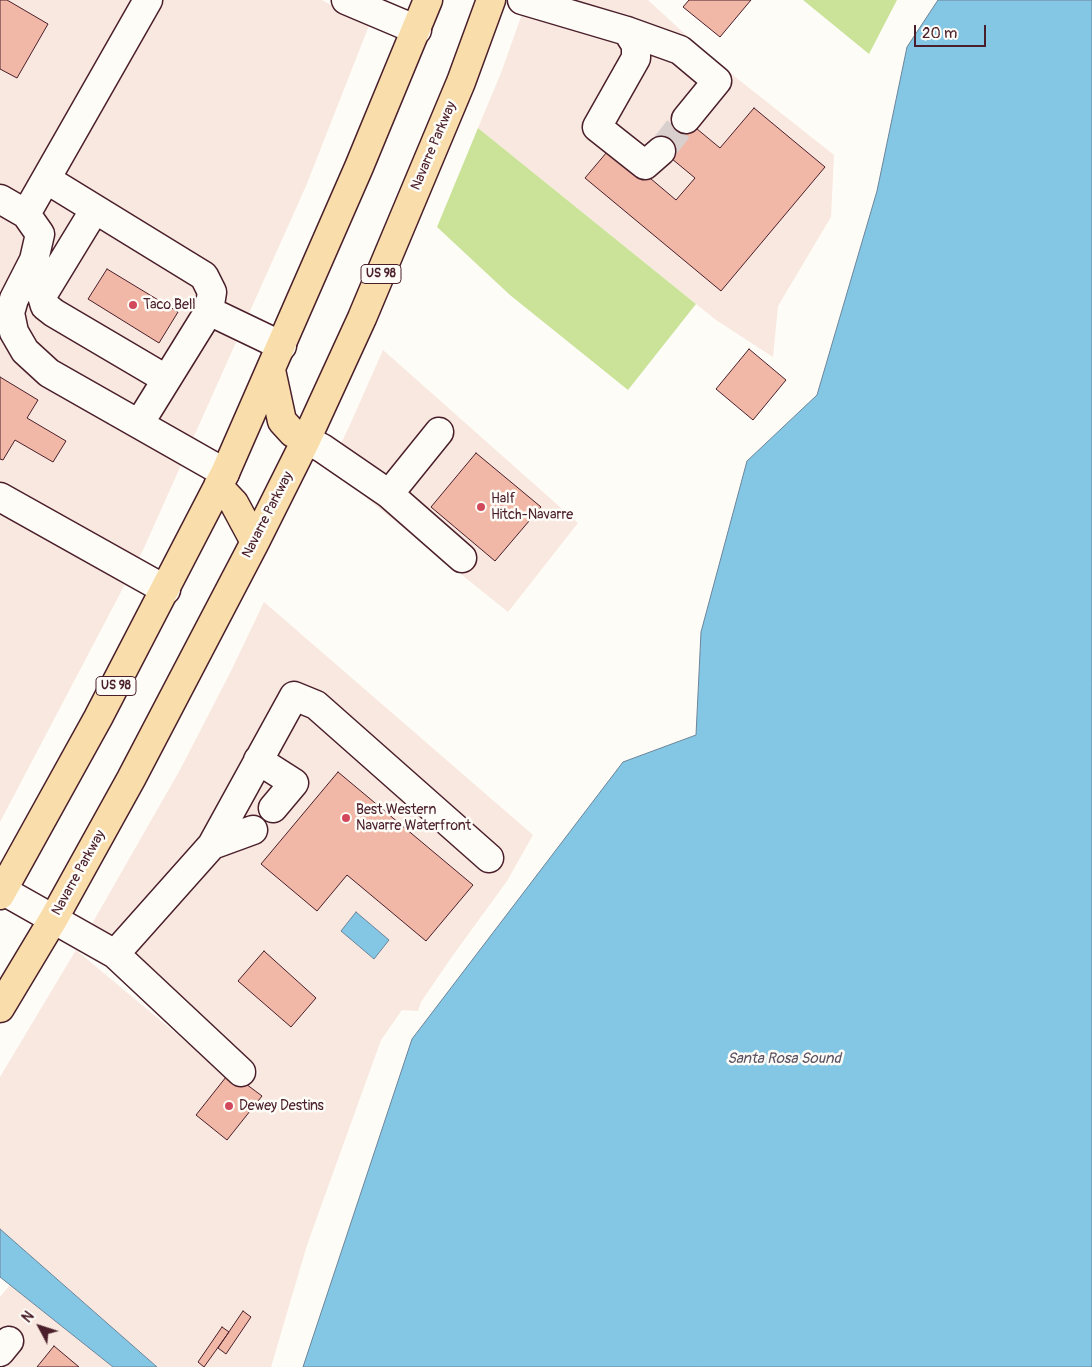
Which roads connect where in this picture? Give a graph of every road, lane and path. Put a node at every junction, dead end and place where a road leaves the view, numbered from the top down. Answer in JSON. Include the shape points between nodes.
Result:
{"nodes":[{"id":1,"x":148,"y":0,"type":"edge"},
{"id":2,"x":346,"y":0,"type":"edge"},
{"id":3,"x":428,"y":0,"type":"edge"},
{"id":4,"x":491,"y":0,"type":"edge"},
{"id":5,"x":522,"y":0,"type":"edge"},
{"id":6,"x":417,"y":30,"type":"junction"},
{"id":7,"x":627,"y":31,"type":"junction"},
{"id":8,"x":686,"y":119,"type":"tunnel mouth"},
{"id":9,"x":661,"y":150,"type":"tunnel mouth"},
{"id":10,"x":46,"y":179,"type":"junction"},
{"id":11,"x":0,"y":199,"type":"edge"},
{"id":12,"x":95,"y":209,"type":"junction"},
{"id":13,"x":26,"y":214,"type":"junction"},
{"id":14,"x":209,"y":311,"type":"junction"},
{"id":15,"x":276,"y":358,"type":"junction"},
{"id":16,"x":166,"y":379,"type":"junction"},
{"id":17,"x":139,"y":424,"type":"junction"},
{"id":18,"x":438,"y":432,"type":"dead end"},
{"id":19,"x":306,"y":440,"type":"junction"},
{"id":20,"x":222,"y":479,"type":"junction"},
{"id":21,"x":389,"y":494,"type":"junction"},
{"id":22,"x":0,"y":496,"type":"edge"},
{"id":23,"x":255,"y":542,"type":"junction"},
{"id":24,"x":462,"y":558,"type":"dead end"},
{"id":25,"x":166,"y":590,"type":"junction"},
{"id":26,"x":258,"y":760,"type":"junction"},
{"id":27,"x":273,"y":808,"type":"dead end"},
{"id":28,"x":253,"y":830,"type":"dead end"},
{"id":29,"x":212,"y":845,"type":"junction"},
{"id":30,"x":489,"y":858,"type":"dead end"},
{"id":31,"x":1,"y":892,"type":"edge"},
{"id":32,"x":54,"y":918,"type":"junction"},
{"id":33,"x":114,"y":954,"type":"junction"},
{"id":34,"x":0,"y":1008,"type":"edge"},
{"id":35,"x":241,"y":1072,"type":"dead end"}],
"edges":[{"from":1,"to":10,"type":"street"},
{"from":2,"to":6,"type":"street"},
{"from":3,"to":6,"type":"highway","number":"US 98"},
{"from":4,"to":19,"type":"highway","name":"Navarre Parkway","number":"US 98","via":[[461,82],[374,291]]},
{"from":5,"to":7,"type":"street"},
{"from":6,"to":15,"type":"highway","number":"US 98"},
{"from":7,"to":8,"type":"street","via":[[680,50],[717,81]]},
{"from":7,"to":9,"type":"street","via":[[636,45],[636,58],[597,127],[645,166]]},
{"from":10,"to":12,"type":"street"},
{"from":10,"to":13,"type":"street"},
{"from":11,"to":13,"type":"street"},
{"from":12,"to":14,"type":"street","via":[[204,276],[212,292]]},
{"from":12,"to":16,"type":"street","via":[[42,296],[45,306]]},
{"from":13,"to":17,"type":"street","via":[[40,234],[34,260],[10,313],[14,332],[25,351],[49,373]]},
{"from":14,"to":15,"type":"street"},
{"from":14,"to":16,"type":"street"},
{"from":15,"to":19,"type":"highway","via":[[282,421],[293,433]]},
{"from":15,"to":20,"type":"highway","number":"US 98"},
{"from":16,"to":17,"type":"street"},
{"from":17,"to":20,"type":"street"},
{"from":18,"to":21,"type":"street"},
{"from":19,"to":21,"type":"street"},
{"from":19,"to":23,"type":"highway","name":"Navarre Parkway","number":"US 98"},
{"from":20,"to":23,"type":"highway"},
{"from":20,"to":25,"type":"highway","number":"US 98"},
{"from":21,"to":24,"type":"street"},
{"from":22,"to":25,"type":"street"},
{"from":23,"to":32,"type":"highway","name":"Navarre Parkway","number":"US 98"},
{"from":25,"to":31,"type":"highway","number":"US 98"},
{"from":26,"to":27,"type":"street","via":[[294,783]]},
{"from":26,"to":29,"type":"street"},
{"from":26,"to":30,"type":"street","via":[[294,696],[316,705]]},
{"from":28,"to":29,"type":"street"},
{"from":29,"to":33,"type":"street"},
{"from":31,"to":32,"type":"street"},
{"from":32,"to":33,"type":"street"},
{"from":32,"to":34,"type":"highway","name":"Navarre Parkway","number":"US 98"},
{"from":33,"to":35,"type":"street"}]}
